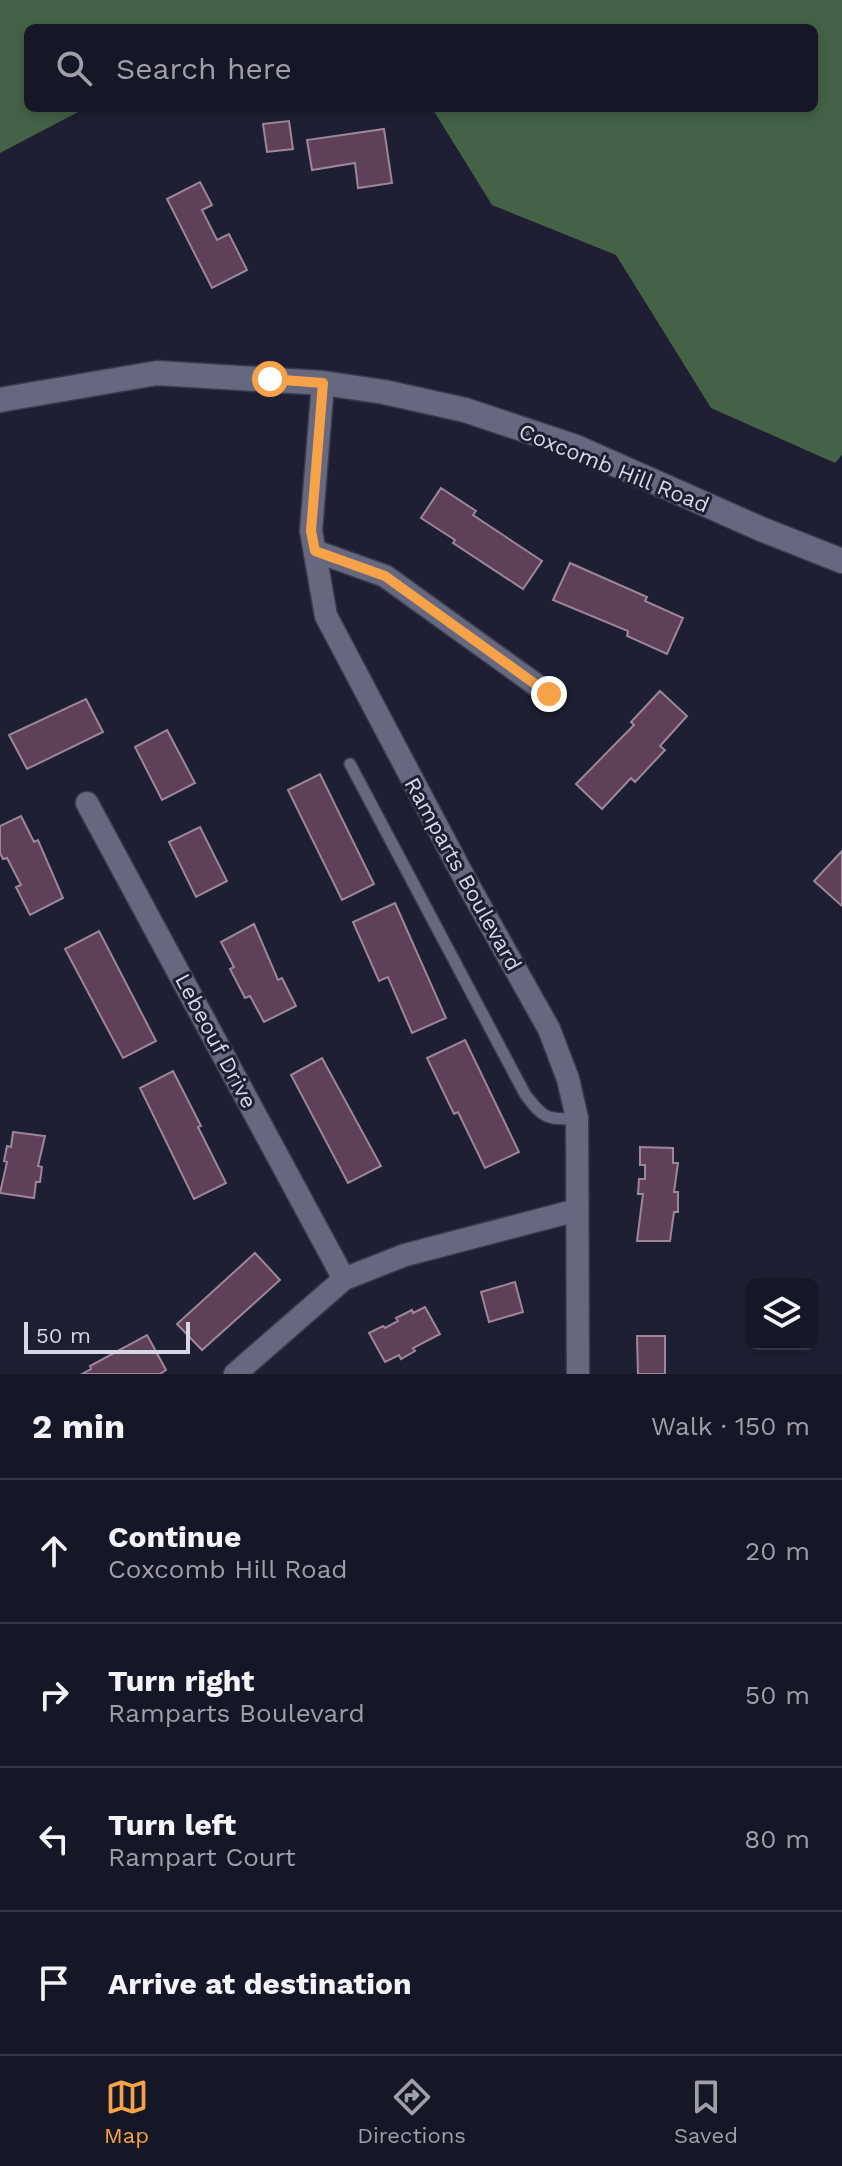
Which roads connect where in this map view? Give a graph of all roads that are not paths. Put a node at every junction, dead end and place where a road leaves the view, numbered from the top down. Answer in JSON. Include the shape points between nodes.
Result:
{"nodes":[{"id":1,"x":323,"y":383,"type":"junction"},
{"id":2,"x":0,"y":400,"type":"edge"},
{"id":3,"x":315,"y":551,"type":"junction"},
{"id":4,"x":842,"y":561,"type":"edge"},
{"id":5,"x":549,"y":694,"type":"dead end"},
{"id":6,"x":350,"y":764,"type":"dead end"},
{"id":7,"x":87,"y":803,"type":"dead end"},
{"id":8,"x":577,"y":1118,"type":"junction"},
{"id":9,"x":577,"y":1210,"type":"junction"},
{"id":10,"x":344,"y":1279,"type":"junction"},
{"id":11,"x":235,"y":1374,"type":"edge"},
{"id":12,"x":578,"y":1374,"type":"edge"}],
"edges":[{"from":1,"to":2,"type":"main road","name":"Coxcomb Hill Road","via":[[157,373]]},
{"from":1,"to":3,"type":"street","name":"Ramparts Boulevard","via":[[311,531]]},
{"from":1,"to":4,"type":"main road","name":"Coxcomb Hill Road","via":[[465,410],[576,447]]},
{"from":3,"to":5,"type":"street","via":[[385,576]]},
{"from":3,"to":8,"type":"street","name":"Ramparts Boulevard","via":[[326,616],[549,1029]]},
{"from":6,"to":8,"type":"lane","via":[[525,1094],[540,1114],[556,1120]]},
{"from":7,"to":10,"type":"street","name":"Lebeouf Drive"},
{"from":8,"to":9,"type":"street","name":"Ramparts Boulevard"},
{"from":9,"to":10,"type":"street","via":[[405,1255]]},
{"from":9,"to":12,"type":"street","name":"Ramparts Boulevard"},
{"from":10,"to":11,"type":"street"}]}
